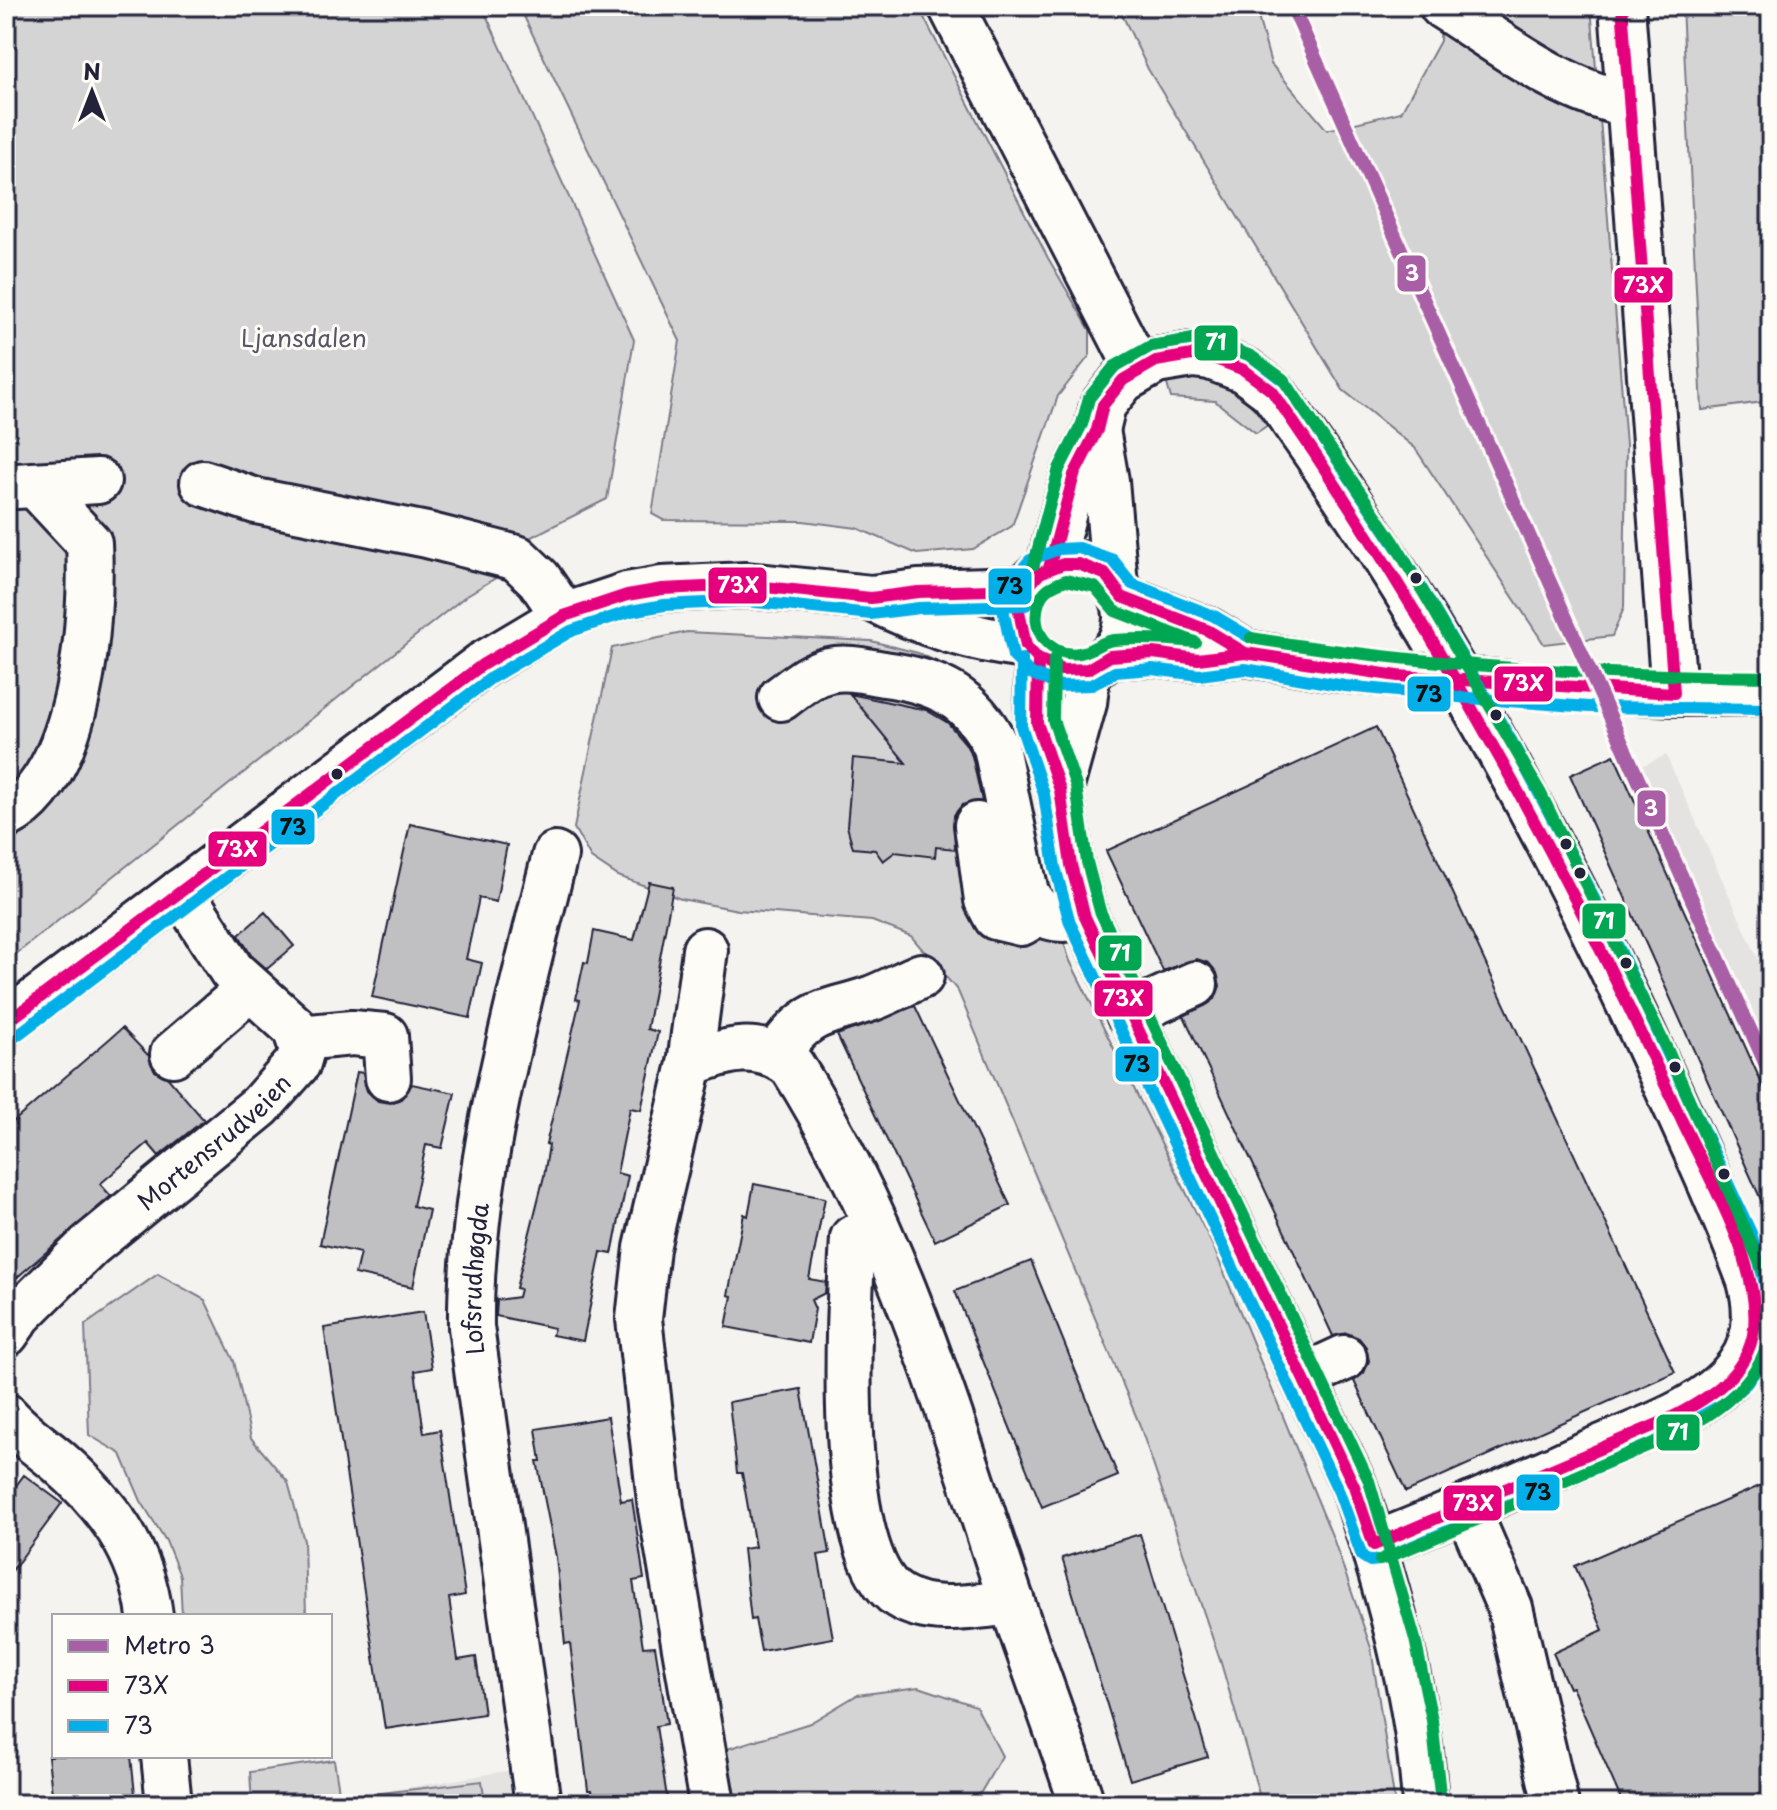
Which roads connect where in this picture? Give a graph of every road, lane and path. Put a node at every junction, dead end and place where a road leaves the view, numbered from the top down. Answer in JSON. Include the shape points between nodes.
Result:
{"nodes":[{"id":1,"x":951,"y":6,"type":"edge"},
{"id":2,"x":1442,"y":6,"type":"edge"},
{"id":3,"x":1622,"y":6,"type":"edge"},
{"id":4,"x":1629,"y":104,"type":"junction"},
{"id":5,"x":1138,"y":369,"type":"junction"},
{"id":6,"x":1097,"y":430,"type":"junction"},
{"id":7,"x":98,"y":481,"type":"dead end"},
{"id":8,"x":203,"y":483,"type":"dead end"},
{"id":9,"x":20,"y":486,"type":"edge"},
{"id":10,"x":1038,"y":578,"type":"junction"},
{"id":11,"x":1119,"y":591,"type":"junction"},
{"id":12,"x":871,"y":598,"type":"junction"},
{"id":13,"x":564,"y":616,"type":"junction"},
{"id":14,"x":1032,"y":653,"type":"junction"},
{"id":15,"x":1245,"y":653,"type":"junction"},
{"id":16,"x":1099,"y":662,"type":"junction"},
{"id":17,"x":1674,"y":693,"type":"junction"},
{"id":18,"x":1771,"y":693,"type":"edge"},
{"id":19,"x":781,"y":698,"type":"dead end"},
{"id":20,"x":1060,"y":790,"type":"junction"},
{"id":21,"x":6,"y":816,"type":"edge"},
{"id":22,"x":977,"y":825,"type":"dead end"},
{"id":23,"x":555,"y":855,"type":"dead end"},
{"id":24,"x":181,"y":891,"type":"junction"},
{"id":25,"x":1038,"y":913,"type":"junction"},
{"id":26,"x":1085,"y":917,"type":"junction"},
{"id":27,"x":705,"y":950,"type":"dead end"},
{"id":28,"x":921,"y":976,"type":"dead end"},
{"id":29,"x":1195,"y":984,"type":"dead end"},
{"id":30,"x":248,"y":990,"type":"junction"},
{"id":31,"x":1129,"y":1014,"type":"junction"},
{"id":32,"x":6,"y":1023,"type":"edge"},
{"id":33,"x":300,"y":1038,"type":"junction"},
{"id":34,"x":391,"y":1041,"type":"dead end"},
{"id":35,"x":173,"y":1054,"type":"dead end"},
{"id":36,"x":777,"y":1054,"type":"junction"},
{"id":37,"x":690,"y":1064,"type":"junction"},
{"id":38,"x":853,"y":1238,"type":"dead end"},
{"id":39,"x":6,"y":1334,"type":"edge"},
{"id":40,"x":1344,"y":1358,"type":"dead end"},
{"id":41,"x":1303,"y":1377,"type":"junction"},
{"id":42,"x":6,"y":1416,"type":"edge"},
{"id":43,"x":1467,"y":1508,"type":"junction"},
{"id":44,"x":1374,"y":1545,"type":"junction"},
{"id":45,"x":1012,"y":1602,"type":"junction"},
{"id":46,"x":150,"y":1614,"type":"edge"},
{"id":47,"x":164,"y":1758,"type":"edge"},
{"id":48,"x":169,"y":1804,"type":"edge"},
{"id":49,"x":538,"y":1804,"type":"edge"},
{"id":50,"x":712,"y":1804,"type":"edge"},
{"id":51,"x":1082,"y":1804,"type":"edge"},
{"id":52,"x":1425,"y":1804,"type":"edge"},
{"id":53,"x":1556,"y":1804,"type":"edge"}],
"edges":[{"from":1,"to":5,"type":"street"},
{"from":2,"to":4,"type":"street","via":[[1567,83]]},
{"from":3,"to":4,"type":"street"},
{"from":4,"to":17,"type":"street"},
{"from":5,"to":6,"type":"street","via":[[1111,391]]},
{"from":5,"to":43,"type":"street","via":[[1192,355],[1244,370],[1272,391],[1323,466],[1428,628],[1522,788],[1635,1019],[1750,1281],[1753,1335],[1747,1353],[1719,1387],[1675,1414]]},
{"from":6,"to":10,"type":"street","via":[[1074,475]]},
{"from":6,"to":11,"type":"street"},
{"from":7,"to":9,"type":"street"},
{"from":8,"to":13,"type":"street","via":[[256,501],[517,558]]},
{"from":9,"to":21,"type":"street","via":[[89,543],[88,602],[72,719],[61,753],[31,800]]},
{"from":10,"to":11,"type":"street","via":[[1063,564],[1092,567]]},
{"from":10,"to":12,"type":"street"},
{"from":10,"to":14,"type":"street","via":[[1019,611]]},
{"from":11,"to":15,"type":"street"},
{"from":11,"to":16,"type":"street","via":[[1126,622],[1123,634]]},
{"from":12,"to":13,"type":"street","via":[[746,585],[699,586],[644,591]]},
{"from":12,"to":14,"type":"street","via":[[915,621]]},
{"from":13,"to":24,"type":"street","via":[[482,665]]},
{"from":14,"to":16,"type":"street","via":[[1062,670]]},
{"from":14,"to":20,"type":"street","via":[[1037,723]]},
{"from":15,"to":16,"type":"street","via":[[1198,659],[1153,653]]},
{"from":15,"to":17,"type":"street","bridge":true,"via":[[1347,670]]},
{"from":16,"to":20,"type":"street"},
{"from":17,"to":18,"type":"street"},
{"from":19,"to":25,"type":"street","via":[[811,676],[844,668],[911,677],[958,695],[987,727],[996,747],[1026,893]]},
{"from":20,"to":26,"type":"street"},
{"from":22,"to":25,"type":"street","via":[[987,900],[996,917],[1021,923]]},
{"from":23,"to":49,"type":"street","name":"Lofsrudhøgda","via":[[481,1194],[471,1299]]},
{"from":24,"to":30,"type":"street"},
{"from":24,"to":32,"type":"street"},
{"from":25,"to":26,"type":"street","via":[[1058,921]]},
{"from":26,"to":31,"type":"street"},
{"from":27,"to":37,"type":"street"},
{"from":28,"to":36,"type":"street","via":[[870,999],[822,1012],[795,1029]]},
{"from":29,"to":31,"type":"street"},
{"from":30,"to":33,"type":"street"},
{"from":30,"to":35,"type":"street"},
{"from":31,"to":41,"type":"street"},
{"from":33,"to":34,"type":"street","via":[[352,1033]]},
{"from":33,"to":39,"type":"street","name":"Mortensrudveien","via":[[294,1072],[90,1245]]},
{"from":36,"to":37,"type":"street","via":[[755,1047]]},
{"from":36,"to":45,"type":"street","via":[[792,1066],[820,1110],[894,1258]]},
{"from":37,"to":50,"type":"street","via":[[647,1248],[639,1334],[661,1509]]},
{"from":38,"to":45,"type":"street","via":[[848,1393],[858,1499],[875,1571],[912,1604],[945,1608]]},
{"from":40,"to":41,"type":"street"},
{"from":41,"to":44,"type":"street","via":[[1354,1486]]},
{"from":42,"to":46,"type":"street","via":[[119,1525],[139,1565]]},
{"from":43,"to":44,"type":"street"},
{"from":43,"to":53,"type":"street","via":[[1510,1608]]},
{"from":44,"to":52,"type":"street","via":[[1405,1662]]},
{"from":45,"to":51,"type":"street"},
{"from":47,"to":48,"type":"street"}]}
